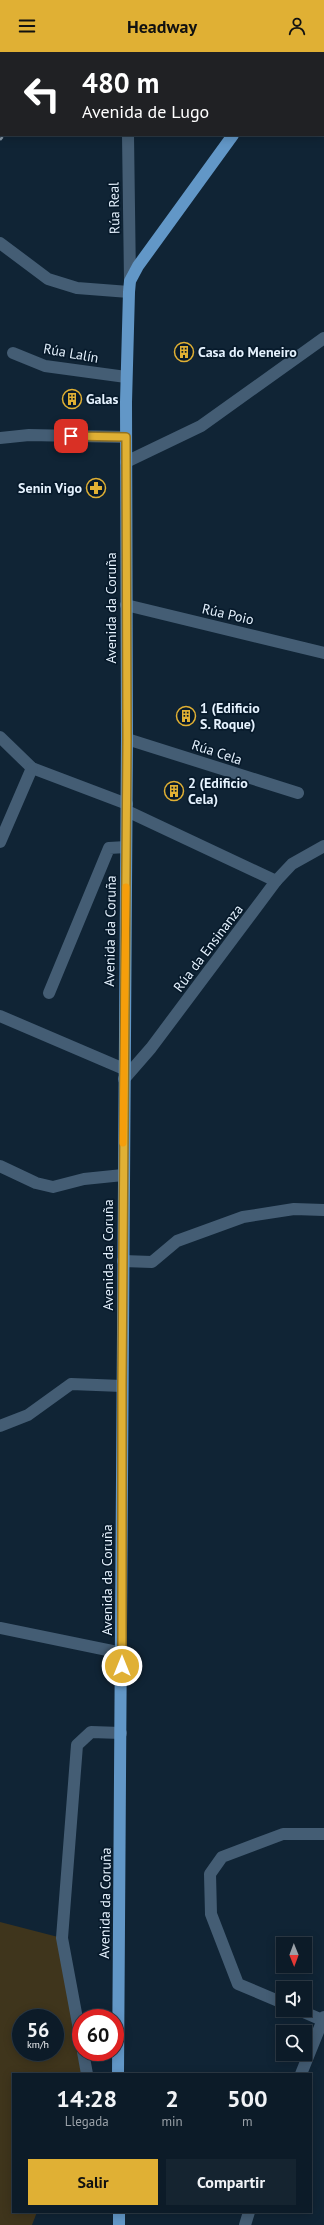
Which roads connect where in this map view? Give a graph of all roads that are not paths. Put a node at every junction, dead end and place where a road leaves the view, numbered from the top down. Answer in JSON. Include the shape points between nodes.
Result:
{"nodes":[{"id":1,"x":128,"y":136,"type":"edge"},
{"id":2,"x":232,"y":136,"type":"edge"},
{"id":3,"x":0,"y":242,"type":"edge"},
{"id":4,"x":130,"y":286,"type":"junction"},
{"id":5,"x":324,"y":338,"type":"edge"},
{"id":6,"x":13,"y":353,"type":"dead end"},
{"id":7,"x":126,"y":377,"type":"junction"},
{"id":8,"x":126,"y":437,"type":"junction"},
{"id":9,"x":0,"y":438,"type":"edge"},
{"id":10,"x":126,"y":462,"type":"junction"},
{"id":11,"x":126,"y":605,"type":"junction"},
{"id":12,"x":324,"y":653,"type":"edge"},
{"id":13,"x":0,"y":736,"type":"edge"},
{"id":14,"x":127,"y":739,"type":"junction"},
{"id":15,"x":32,"y":768,"type":"junction"},
{"id":16,"x":298,"y":793,"type":"dead end"},
{"id":17,"x":127,"y":807,"type":"junction"},
{"id":18,"x":0,"y":842,"type":"edge"},
{"id":19,"x":324,"y":846,"type":"edge"},
{"id":20,"x":126,"y":847,"type":"junction"},
{"id":21,"x":276,"y":881,"type":"junction"},
{"id":22,"x":49,"y":993,"type":"dead end"},
{"id":23,"x":0,"y":1016,"type":"edge"},
{"id":24,"x":124,"y":1074,"type":"junction"},
{"id":25,"x":0,"y":1166,"type":"edge"},
{"id":26,"x":123,"y":1175,"type":"junction"},
{"id":27,"x":324,"y":1210,"type":"edge"},
{"id":28,"x":123,"y":1261,"type":"junction"},
{"id":29,"x":122,"y":1386,"type":"junction"},
{"id":30,"x":0,"y":1426,"type":"edge"},
{"id":31,"x":0,"y":1628,"type":"edge"},
{"id":32,"x":122,"y":1653,"type":"junction"},
{"id":33,"x":121,"y":1733,"type":"junction"},
{"id":34,"x":324,"y":1834,"type":"edge"},
{"id":35,"x":276,"y":2000,"type":"edge"},
{"id":36,"x":75,"y":2009,"type":"edge"},
{"id":37,"x":312,"y":2014,"type":"edge"},
{"id":38,"x":323,"y":2018,"type":"edge"},
{"id":39,"x":85,"y":2061,"type":"edge"},
{"id":40,"x":88,"y":2073,"type":"edge"},
{"id":41,"x":118,"y":2073,"type":"edge"},
{"id":42,"x":301,"y":2073,"type":"edge"},
{"id":43,"x":115,"y":2213,"type":"edge"},
{"id":44,"x":119,"y":2213,"type":"edge"},
{"id":45,"x":249,"y":2213,"type":"edge"},
{"id":46,"x":118,"y":2225,"type":"edge"},
{"id":47,"x":245,"y":2225,"type":"edge"}],
"edges":[{"from":1,"to":4,"type":"street","name":"Rúa Real"},
{"from":2,"to":4,"type":"main road","via":[[138,266]]},
{"from":3,"to":4,"type":"street","via":[[48,279],[77,288]]},
{"from":4,"to":7,"type":"main road","name":"Avenida da Coruña"},
{"from":5,"to":10,"type":"street","via":[[201,426]]},
{"from":6,"to":7,"type":"street","name":"Rúa Lalín","via":[[45,366]]},
{"from":7,"to":8,"type":"main road","name":"Avenida da Coruña"},
{"from":8,"to":9,"type":"street","via":[[29,435]]},
{"from":8,"to":10,"type":"main road","name":"Avenida da Coruña"},
{"from":10,"to":11,"type":"main road","name":"Avenida da Coruña"},
{"from":11,"to":12,"type":"street","name":"Rúa Poio"},
{"from":11,"to":14,"type":"main road","name":"Avenida da Coruña"},
{"from":13,"to":15,"type":"street"},
{"from":14,"to":16,"type":"street","name":"Rúa Cela"},
{"from":14,"to":17,"type":"main road","name":"Avenida da Coruña"},
{"from":15,"to":17,"type":"street"},
{"from":15,"to":18,"type":"street"},
{"from":17,"to":20,"type":"main road","name":"Avenida da Coruña"},
{"from":17,"to":21,"type":"street"},
{"from":19,"to":21,"type":"street","name":"Rúa da Ensinanza","via":[[292,864]]},
{"from":20,"to":22,"type":"street","via":[[109,848]]},
{"from":20,"to":24,"type":"main road","name":"Avenida da Coruña"},
{"from":21,"to":24,"type":"street","name":"Rúa da Ensinanza","via":[[151,1048]]},
{"from":23,"to":24,"type":"street"},
{"from":24,"to":26,"type":"main road","name":"Avenida da Coruña"},
{"from":25,"to":26,"type":"street","via":[[36,1184],[53,1187],[84,1179]]},
{"from":26,"to":28,"type":"main road","name":"Avenida da Coruña"},
{"from":27,"to":28,"type":"street","via":[[294,1209],[244,1217],[177,1241],[152,1262]]},
{"from":28,"to":29,"type":"main road","name":"Avenida da Coruña"},
{"from":29,"to":30,"type":"street","via":[[71,1384],[28,1415]]},
{"from":29,"to":32,"type":"main road","name":"Avenida da Coruña"},
{"from":31,"to":32,"type":"street"},
{"from":32,"to":33,"type":"main road","name":"Avenida da Coruña"},
{"from":33,"to":36,"type":"street","via":[[91,1732],[77,1745],[62,1938]]},
{"from":33,"to":41,"type":"main road","name":"Avenida da Coruña"},
{"from":34,"to":35,"type":"street","via":[[283,1834],[222,1857],[210,1874],[211,1914],[238,1984]]},
{"from":37,"to":38,"type":"street"},
{"from":38,"to":42,"type":"street"},
{"from":39,"to":40,"type":"street"},
{"from":43,"to":46,"type":"street"},
{"from":44,"to":46,"type":"main road"},
{"from":45,"to":47,"type":"street"}]}
